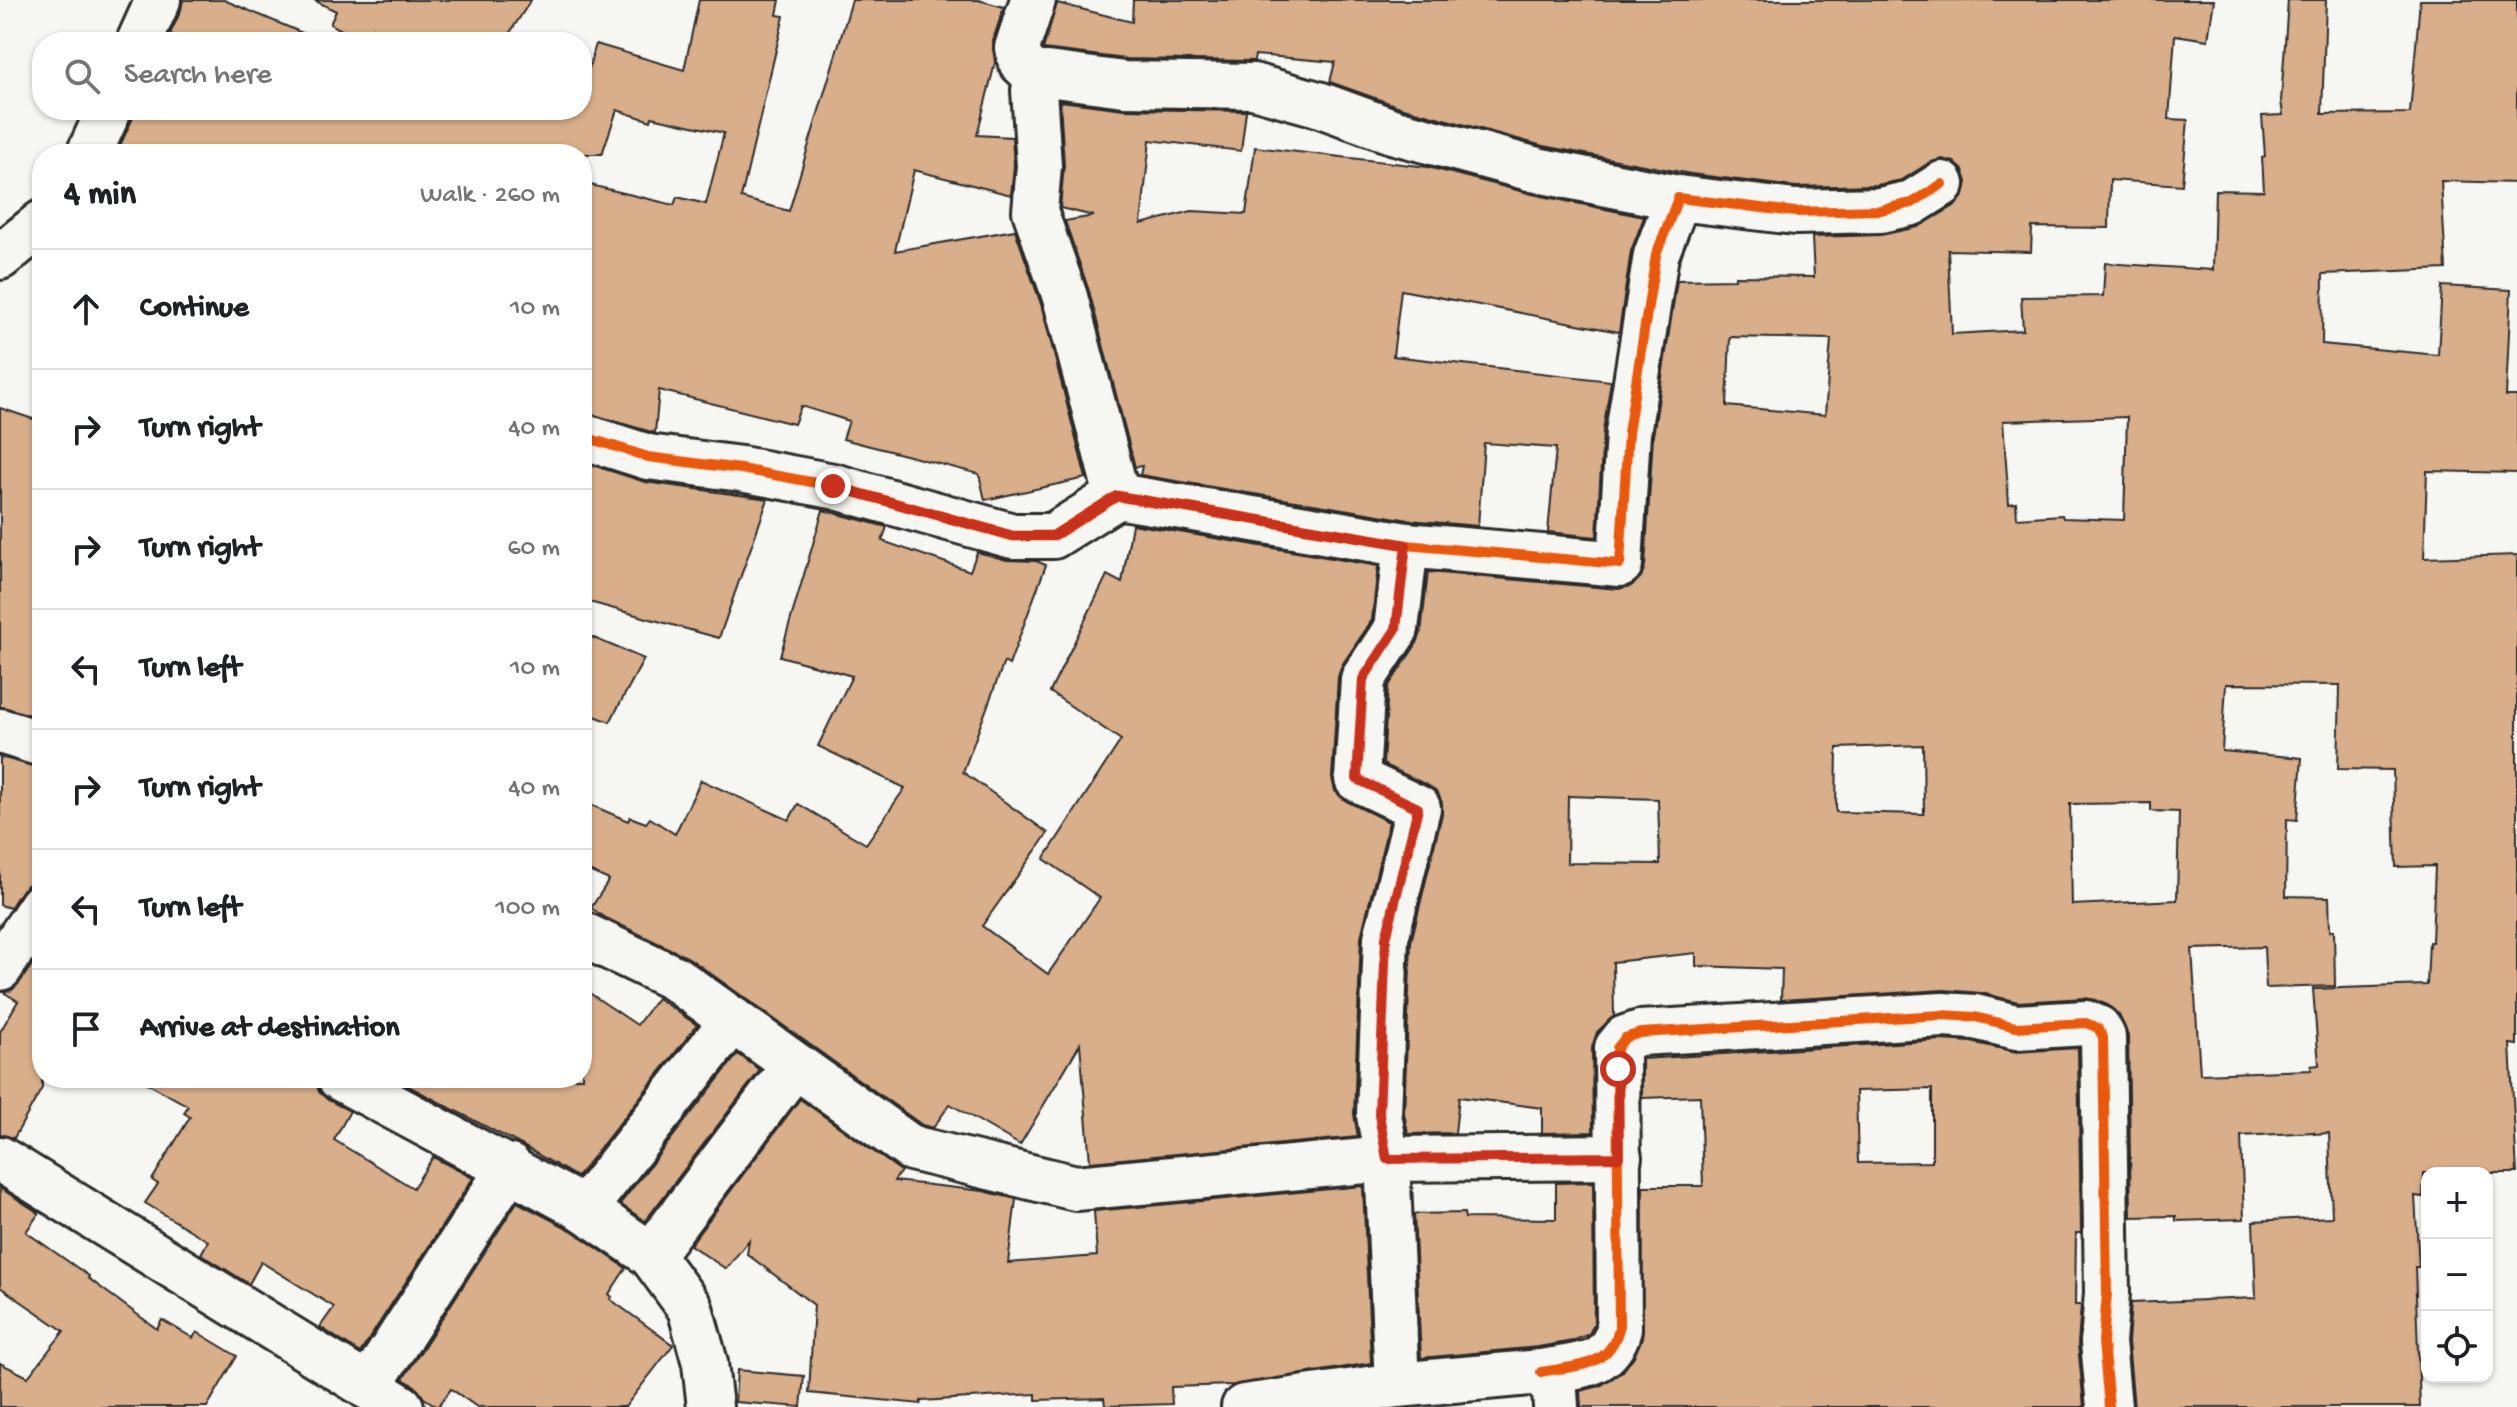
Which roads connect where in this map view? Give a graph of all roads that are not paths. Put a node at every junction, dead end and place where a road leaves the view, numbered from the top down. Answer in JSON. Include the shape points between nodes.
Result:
{"nodes":[{"id":1,"x":158,"y":0,"type":"edge"},
{"id":2,"x":1033,"y":0,"type":"edge"},
{"id":3,"x":144,"y":32,"type":"edge"},
{"id":4,"x":1040,"y":80,"type":"junction"},
{"id":5,"x":104,"y":120,"type":"edge"},
{"id":6,"x":94,"y":144,"type":"edge"},
{"id":7,"x":1942,"y":184,"type":"dead end"},
{"id":8,"x":1678,"y":198,"type":"junction"},
{"id":9,"x":32,"y":230,"type":"edge"},
{"id":10,"x":2,"y":253,"type":"edge"},
{"id":11,"x":592,"y":439,"type":"edge"},
{"id":12,"x":1117,"y":496,"type":"junction"},
{"id":13,"x":1406,"y":545,"type":"junction"},
{"id":14,"x":0,"y":731,"type":"edge"},
{"id":15,"x":32,"y":741,"type":"edge"},
{"id":16,"x":32,"y":920,"type":"edge"},
{"id":17,"x":592,"y":939,"type":"edge"},
{"id":18,"x":0,"y":968,"type":"edge"},
{"id":19,"x":733,"y":1020,"type":"junction"},
{"id":20,"x":795,"y":1065,"type":"junction"},
{"id":21,"x":357,"y":1088,"type":"edge"},
{"id":22,"x":1619,"y":1157,"type":"junction"},
{"id":23,"x":0,"y":1159,"type":"edge"},
{"id":24,"x":1387,"y":1159,"type":"junction"},
{"id":25,"x":510,"y":1167,"type":"junction"},
{"id":26,"x":584,"y":1209,"type":"junction"},
{"id":27,"x":651,"y":1255,"type":"junction"},
{"id":28,"x":1397,"y":1385,"type":"junction"},
{"id":29,"x":1549,"y":1390,"type":"edge"},
{"id":30,"x":384,"y":1397,"type":"edge"},
{"id":31,"x":710,"y":1407,"type":"edge"},
{"id":32,"x":1244,"y":1407,"type":"edge"},
{"id":33,"x":2109,"y":1407,"type":"edge"}],
"edges":[{"from":1,"to":3,"type":"street"},
{"from":2,"to":4,"type":"street","via":[[1017,48],[1021,62]]},
{"from":4,"to":8,"type":"street","via":[[1047,74],[1124,84],[1253,86],[1537,170]]},
{"from":4,"to":12,"type":"street","via":[[1034,90],[1039,166],[1035,211],[1065,297]]},
{"from":5,"to":6,"type":"street"},
{"from":7,"to":8,"type":"street","via":[[1912,203],[1880,210],[1795,212]]},
{"from":8,"to":13,"type":"street","via":[[1656,255],[1628,433],[1620,564]]},
{"from":9,"to":10,"type":"street"},
{"from":11,"to":12,"type":"street","via":[[648,457],[833,486],[1013,536],[1053,536]]},
{"from":12,"to":13,"type":"street"},
{"from":13,"to":24,"type":"street","via":[[1396,629],[1363,679],[1357,779],[1418,808],[1386,938],[1379,1115]]},
{"from":14,"to":15,"type":"street"},
{"from":16,"to":18,"type":"street"},
{"from":17,"to":19,"type":"street","via":[[674,978]]},
{"from":19,"to":20,"type":"street"},
{"from":19,"to":26,"type":"street"},
{"from":20,"to":24,"type":"street","via":[[911,1148],[1076,1188]]},
{"from":20,"to":27,"type":"street"},
{"from":21,"to":25,"type":"street"},
{"from":22,"to":24,"type":"street"},
{"from":22,"to":29,"type":"street","via":[[1615,1345]]},
{"from":22,"to":33,"type":"street","via":[[1617,1048],[1625,1038],[1640,1033],[1942,1015],[2016,1027],[2086,1023],[2098,1028],[2103,1037],[2103,1342]]},
{"from":23,"to":30,"type":"street"},
{"from":24,"to":28,"type":"street"},
{"from":25,"to":26,"type":"street"},
{"from":25,"to":30,"type":"street"},
{"from":26,"to":27,"type":"street"},
{"from":27,"to":31,"type":"street","via":[[690,1308]]},
{"from":28,"to":29,"type":"street"},
{"from":28,"to":32,"type":"street"}]}
